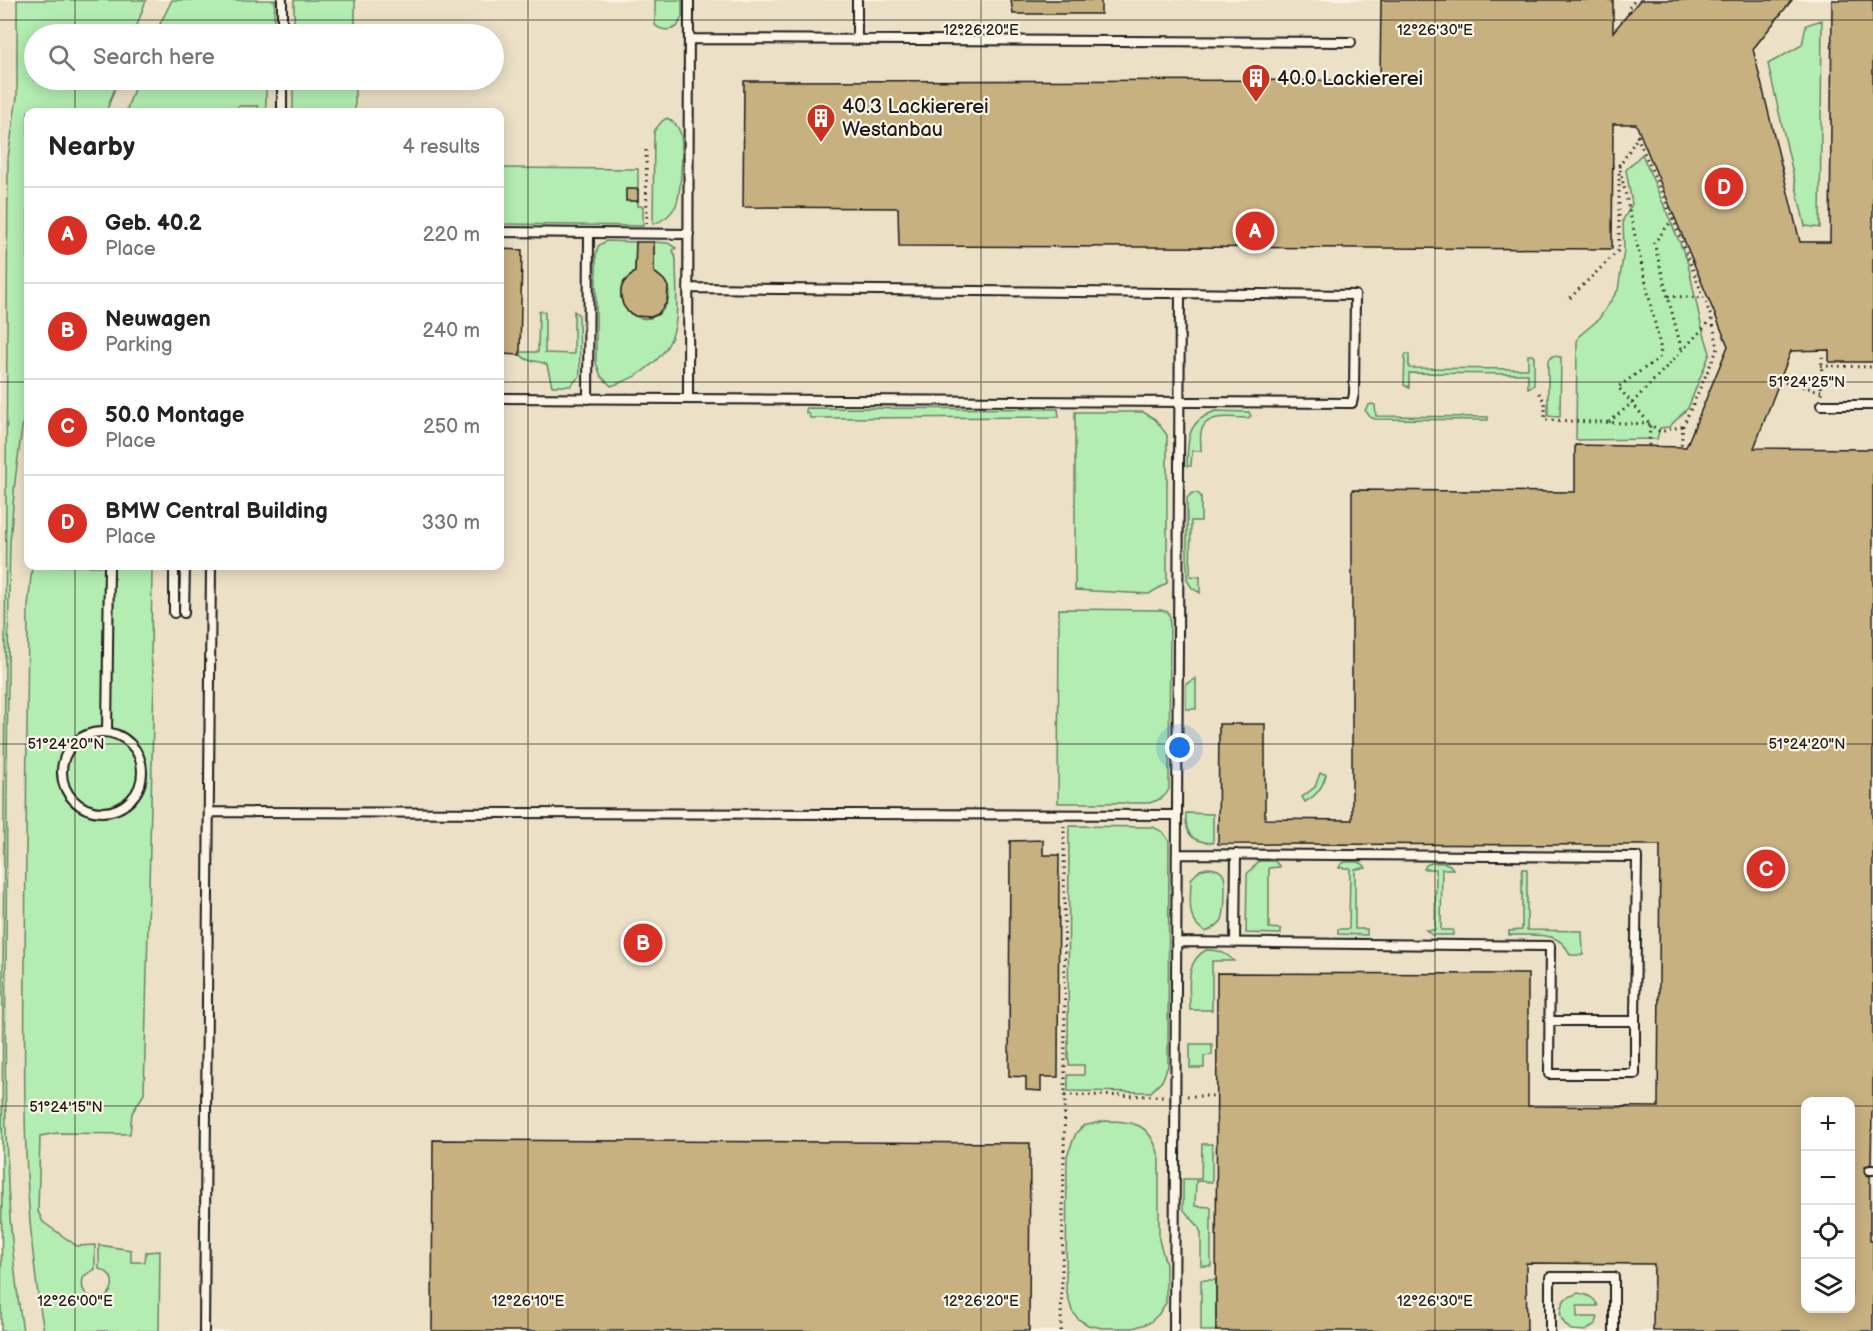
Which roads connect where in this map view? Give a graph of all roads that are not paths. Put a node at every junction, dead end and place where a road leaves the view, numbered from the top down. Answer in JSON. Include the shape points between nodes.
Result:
{"nodes":[{"id":1,"x":282,"y":0,"type":"edge"},
{"id":2,"x":689,"y":0,"type":"edge"},
{"id":3,"x":857,"y":0,"type":"edge"},
{"id":4,"x":282,"y":24,"type":"edge"},
{"id":5,"x":689,"y":39,"type":"junction"},
{"id":6,"x":857,"y":40,"type":"junction"},
{"id":7,"x":1352,"y":42,"type":"dead end"},
{"id":8,"x":282,"y":90,"type":"edge"},
{"id":9,"x":282,"y":108,"type":"edge"},
{"id":10,"x":504,"y":232,"type":"edge"},
{"id":11,"x":589,"y":233,"type":"junction"},
{"id":12,"x":688,"y":234,"type":"junction"},
{"id":13,"x":688,"y":288,"type":"junction"},
{"id":14,"x":1180,"y":294,"type":"junction"},
{"id":15,"x":504,"y":398,"type":"edge"},
{"id":16,"x":588,"y":399,"type":"junction"},
{"id":17,"x":688,"y":399,"type":"junction"},
{"id":18,"x":1180,"y":402,"type":"junction"},
{"id":19,"x":1821,"y":405,"type":"road end"},
{"id":20,"x":1873,"y":405,"type":"edge"},
{"id":21,"x":109,"y":570,"type":"edge"},
{"id":22,"x":174,"y":570,"type":"edge"},
{"id":23,"x":185,"y":570,"type":"edge"},
{"id":24,"x":212,"y":570,"type":"edge"},
{"id":25,"x":174,"y":613,"type":"dead end"},
{"id":26,"x":184,"y":613,"type":"dead end"},
{"id":27,"x":107,"y":732,"type":"junction"},
{"id":28,"x":209,"y":812,"type":"junction"},
{"id":29,"x":1177,"y":815,"type":"junction"},
{"id":30,"x":1177,"y":854,"type":"junction"},
{"id":31,"x":1236,"y":854,"type":"junction"},
{"id":32,"x":1176,"y":942,"type":"junction"},
{"id":33,"x":1235,"y":943,"type":"junction"},
{"id":34,"x":1550,"y":1020,"type":"junction"},
{"id":35,"x":1635,"y":1021,"type":"junction"},
{"id":36,"x":204,"y":1331,"type":"edge"},
{"id":37,"x":1174,"y":1331,"type":"edge"},
{"id":38,"x":1550,"y":1331,"type":"edge"},
{"id":39,"x":1614,"y":1331,"type":"edge"}],
"edges":[{"from":1,"to":4,"type":"lane"},
{"from":2,"to":5,"type":"lane"},
{"from":3,"to":6,"type":"lane"},
{"from":5,"to":6,"type":"lane"},
{"from":5,"to":12,"type":"lane"},
{"from":6,"to":7,"type":"lane"},
{"from":8,"to":9,"type":"lane"},
{"from":10,"to":11,"type":"lane"},
{"from":11,"to":12,"type":"lane"},
{"from":11,"to":16,"type":"lane"},
{"from":12,"to":13,"type":"lane"},
{"from":13,"to":14,"type":"lane"},
{"from":13,"to":17,"type":"lane"},
{"from":14,"to":18,"type":"lane"},
{"from":14,"to":18,"type":"lane","via":[[1355,295],[1352,403]]},
{"from":15,"to":16,"type":"lane"},
{"from":16,"to":17,"type":"lane"},
{"from":17,"to":18,"type":"lane"},
{"from":18,"to":29,"type":"lane"},
{"from":19,"to":20,"type":"lane"},
{"from":21,"to":27,"type":"lane"},
{"from":22,"to":25,"type":"lane"},
{"from":23,"to":26,"type":"lane"},
{"from":24,"to":28,"type":"lane"},
{"from":27,"to":27,"type":"lane","via":[[96,732],[76,741],[62,770],[63,781],[74,800],[104,812],[124,805],[142,779],[135,748],[117,734]]},
{"from":28,"to":29,"type":"lane"},
{"from":28,"to":36,"type":"lane"},
{"from":29,"to":30,"type":"lane"},
{"from":30,"to":31,"type":"lane"},
{"from":30,"to":32,"type":"lane"},
{"from":31,"to":33,"type":"lane"},
{"from":31,"to":35,"type":"lane","via":[[1637,857]]},
{"from":32,"to":33,"type":"lane"},
{"from":32,"to":37,"type":"lane"},
{"from":33,"to":34,"type":"lane","via":[[1550,946]]},
{"from":34,"to":35,"type":"lane"},
{"from":34,"to":35,"type":"lane","via":[[1549,1074],[1635,1074]]},
{"from":38,"to":39,"type":"lane","via":[[1550,1277],[1614,1277]]}]}
